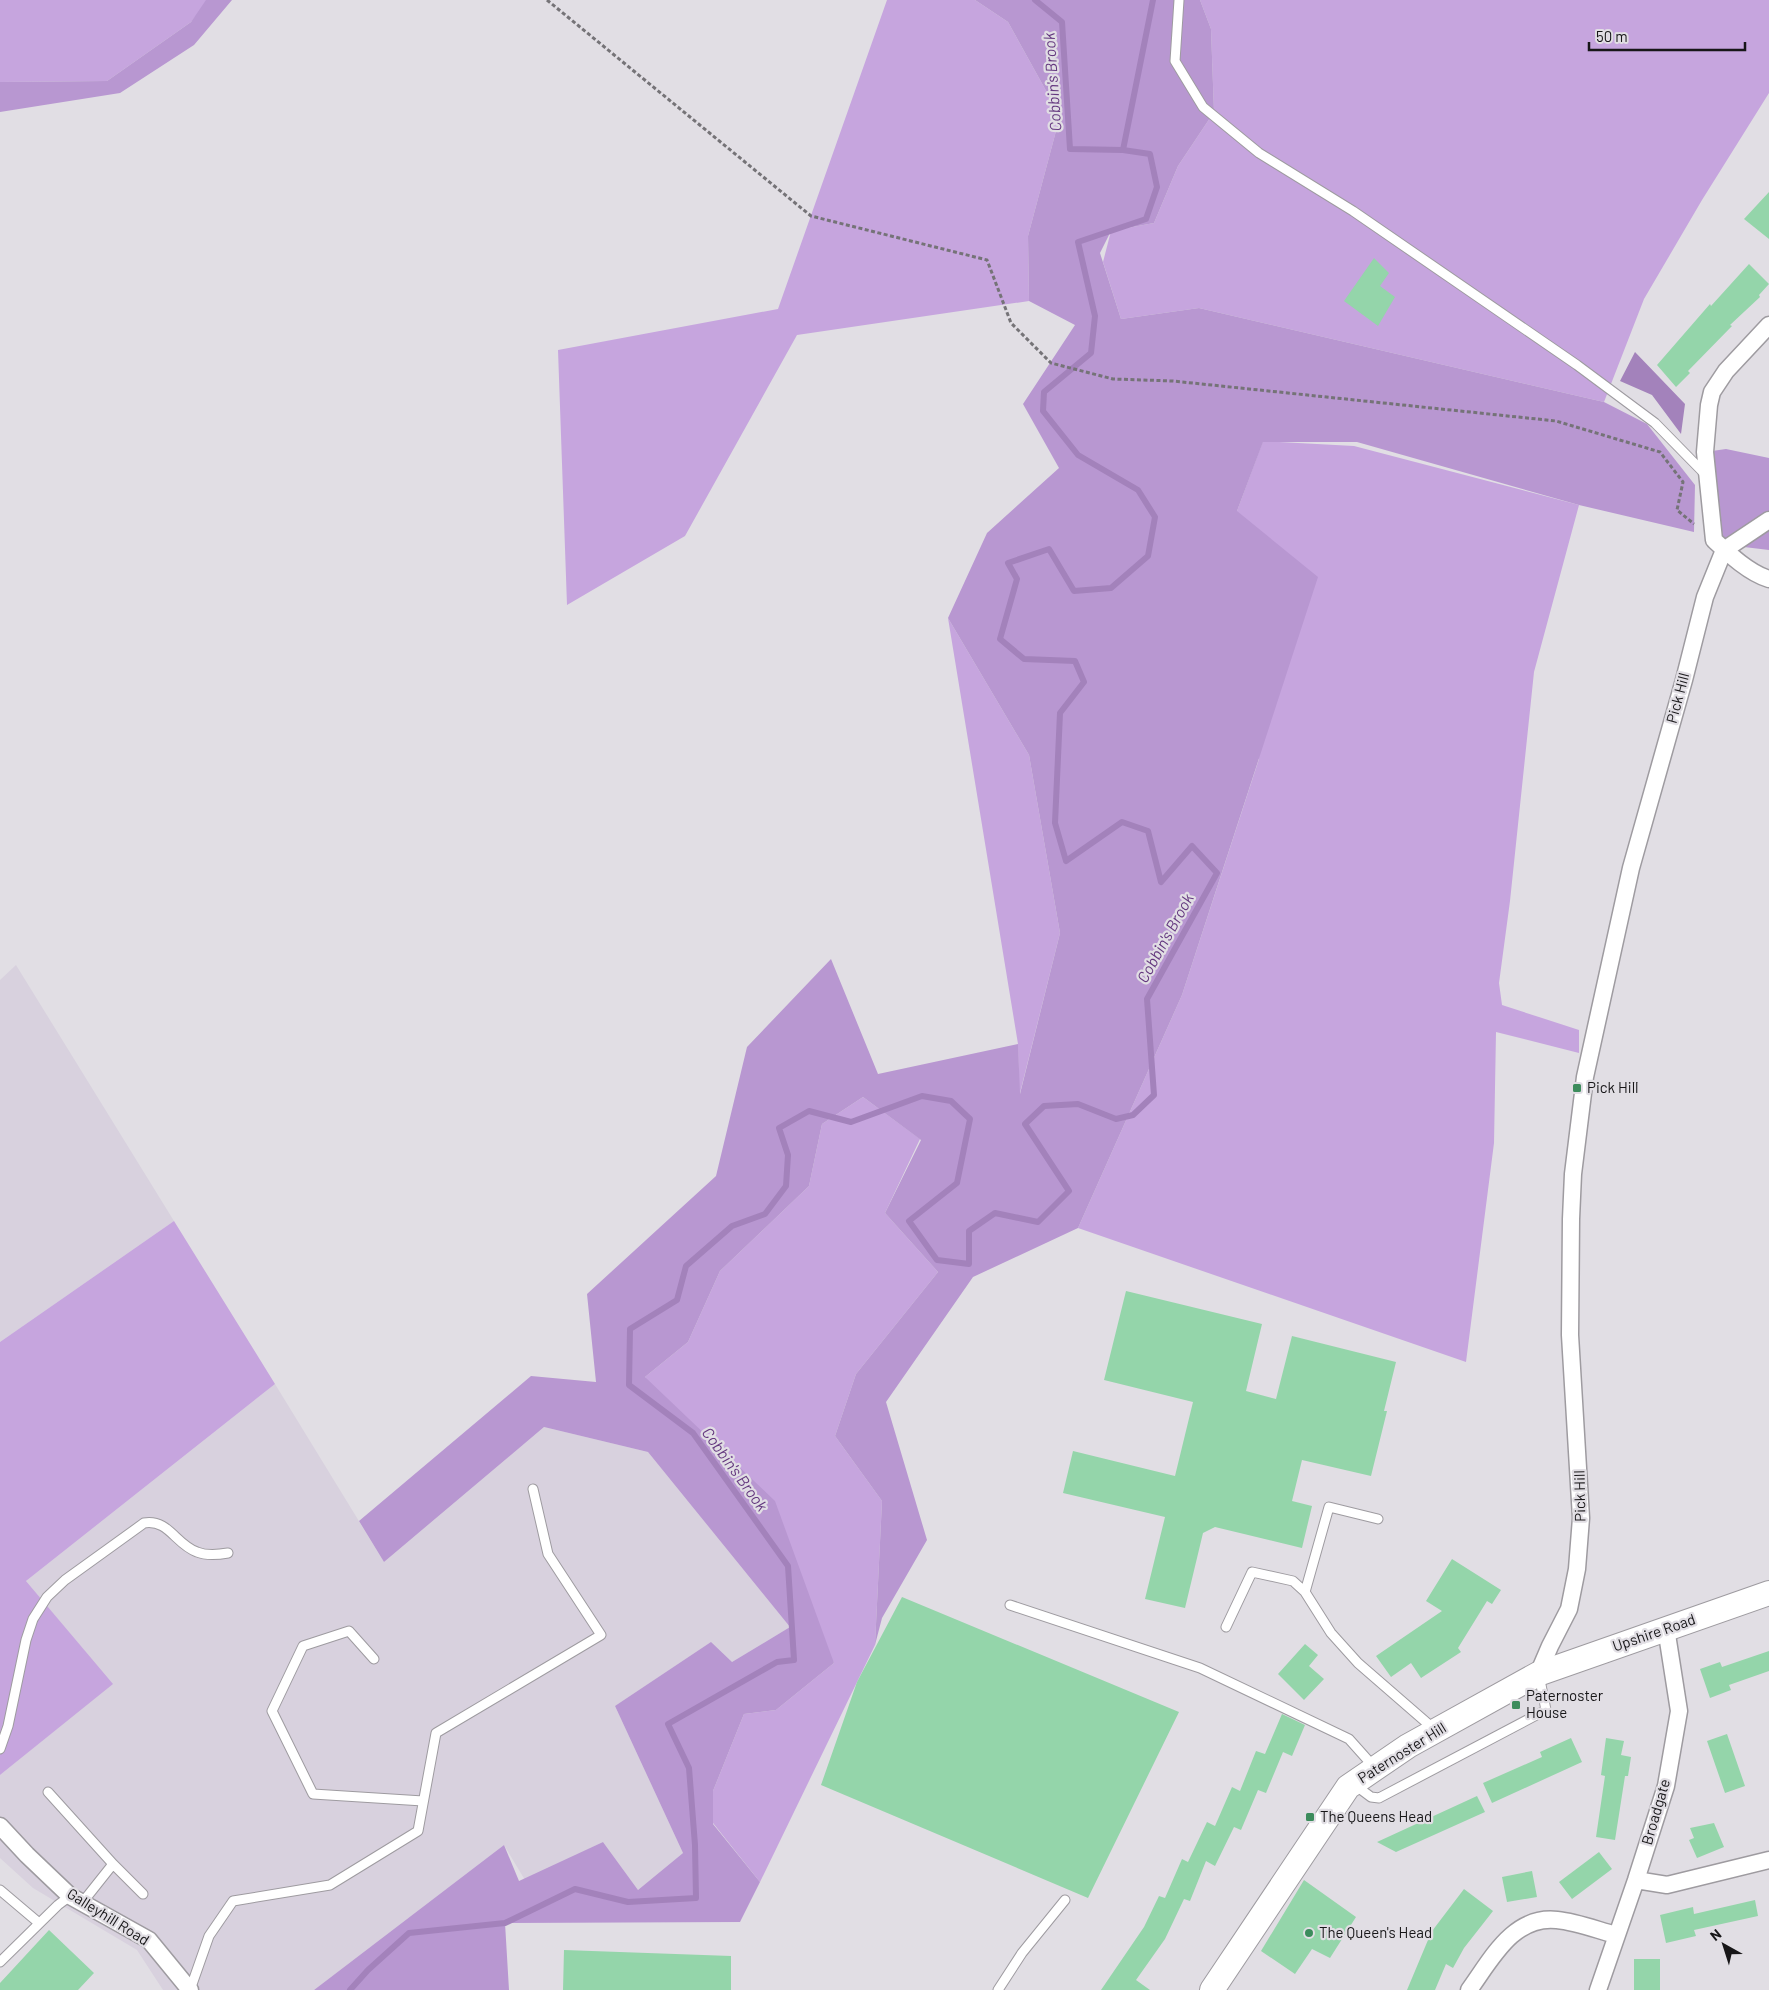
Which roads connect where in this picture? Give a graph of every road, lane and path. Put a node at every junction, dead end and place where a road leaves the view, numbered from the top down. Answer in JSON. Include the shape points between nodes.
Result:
{"nodes":[{"id":1,"x":547,"y":0,"type":"edge"},
{"id":2,"x":1178,"y":0,"type":"edge"},
{"id":3,"x":1769,"y":325,"type":"edge"},
{"id":4,"x":1707,"y":476,"type":"junction"},
{"id":5,"x":1769,"y":520,"type":"edge"},
{"id":6,"x":1719,"y":545,"type":"junction"},
{"id":7,"x":1769,"y":579,"type":"edge"},
{"id":8,"x":533,"y":1490,"type":"dead end"},
{"id":9,"x":1378,"y":1519,"type":"dead end"},
{"id":10,"x":228,"y":1554,"type":"dead end"},
{"id":11,"x":1305,"y":1592,"type":"junction"},
{"id":12,"x":1769,"y":1593,"type":"edge"},
{"id":13,"x":1010,"y":1605,"type":"dead end"},
{"id":14,"x":1226,"y":1626,"type":"dead end"},
{"id":15,"x":1666,"y":1628,"type":"junction"},
{"id":16,"x":374,"y":1659,"type":"dead end"},
{"id":17,"x":1538,"y":1674,"type":"junction"},
{"id":18,"x":1436,"y":1731,"type":"junction"},
{"id":19,"x":0,"y":1749,"type":"edge"},
{"id":20,"x":1374,"y":1768,"type":"junction"},
{"id":21,"x":1352,"y":1784,"type":"junction"},
{"id":22,"x":48,"y":1792,"type":"dead end"},
{"id":23,"x":423,"y":1801,"type":"junction"},
{"id":24,"x":0,"y":1826,"type":"edge"},
{"id":25,"x":1769,"y":1860,"type":"edge"},
{"id":26,"x":113,"y":1864,"type":"junction"},
{"id":27,"x":1636,"y":1880,"type":"junction"},
{"id":28,"x":0,"y":1890,"type":"edge"},
{"id":29,"x":143,"y":1894,"type":"dead end"},
{"id":30,"x":76,"y":1899,"type":"junction"},
{"id":31,"x":1065,"y":1900,"type":"dead end"},
{"id":32,"x":39,"y":1923,"type":"junction"},
{"id":33,"x":1616,"y":1936,"type":"junction"},
{"id":34,"x":0,"y":1962,"type":"edge"},
{"id":35,"x":190,"y":1990,"type":"edge"},
{"id":36,"x":998,"y":1990,"type":"edge"},
{"id":37,"x":1212,"y":1990,"type":"edge"},
{"id":38,"x":1469,"y":1990,"type":"edge"},
{"id":39,"x":1598,"y":1990,"type":"edge"}],
"edges":[{"from":1,"to":6,"type":"path","via":[[811,216],[987,260],[1011,323],[1052,363],[1113,379],[1172,380],[1556,421],[1660,452],[1683,482],[1677,510]]},
{"from":2,"to":4,"type":"lane","via":[[1175,62],[1203,107],[1259,153],[1353,211],[1577,365],[1655,423]]},
{"from":3,"to":4,"type":"street","via":[[1726,371],[1712,392],[1706,446]]},
{"from":4,"to":6,"type":"street"},
{"from":5,"to":6,"type":"street"},
{"from":6,"to":7,"type":"street"},
{"from":6,"to":17,"type":"street","name":"Pick Hill","via":[[1631,868],[1585,1077],[1573,1174],[1571,1229],[1570,1335],[1581,1518],[1577,1569],[1569,1609]]},
{"from":8,"to":23,"type":"lane","via":[[548,1554],[600,1635],[436,1733]]},
{"from":9,"to":11,"type":"lane","via":[[1329,1507]]},
{"from":10,"to":19,"type":"lane","via":[[197,1552],[154,1522],[144,1524],[65,1580],[47,1597],[33,1618]]},
{"from":11,"to":14,"type":"lane","via":[[1293,1581],[1252,1572]]},
{"from":11,"to":18,"type":"lane","via":[[1331,1633],[1358,1663]]},
{"from":12,"to":15,"type":"street","name":"Upshire Road"},
{"from":13,"to":20,"type":"lane","via":[[1200,1668],[1349,1739]]},
{"from":15,"to":17,"type":"street","name":"Upshire Road"},
{"from":15,"to":27,"type":"street","name":"Broadgate","via":[[1679,1711],[1666,1786]]},
{"from":16,"to":23,"type":"lane","via":[[349,1631],[304,1646],[272,1712],[313,1794]]},
{"from":17,"to":18,"type":"street","name":"Paternoster Hill"},
{"from":17,"to":21,"type":"lane","via":[[1546,1710],[1379,1798],[1371,1797]]},
{"from":18,"to":20,"type":"street","name":"Paternoster Hill"},
{"from":20,"to":21,"type":"street","name":"Paternoster Hill"},
{"from":21,"to":37,"type":"street","name":"Paternoster Hill"},
{"from":22,"to":26,"type":"lane"},
{"from":23,"to":35,"type":"lane","via":[[418,1831],[330,1885],[233,1901],[209,1936]]},
{"from":24,"to":30,"type":"street","name":"Galleyhill Road"},
{"from":25,"to":27,"type":"street","via":[[1667,1885]]},
{"from":26,"to":29,"type":"lane"},
{"from":26,"to":30,"type":"lane"},
{"from":27,"to":33,"type":"street","name":"Broadgate"},
{"from":28,"to":32,"type":"lane"},
{"from":30,"to":32,"type":"lane","via":[[58,1905]]},
{"from":30,"to":35,"type":"street","name":"Galleyhill Road","via":[[149,1940]]},
{"from":31,"to":36,"type":"lane","via":[[1022,1953]]},
{"from":32,"to":34,"type":"lane"},
{"from":33,"to":38,"type":"street","via":[[1556,1920],[1531,1922],[1504,1941]]},
{"from":33,"to":39,"type":"street","name":"Broadgate"}]}
